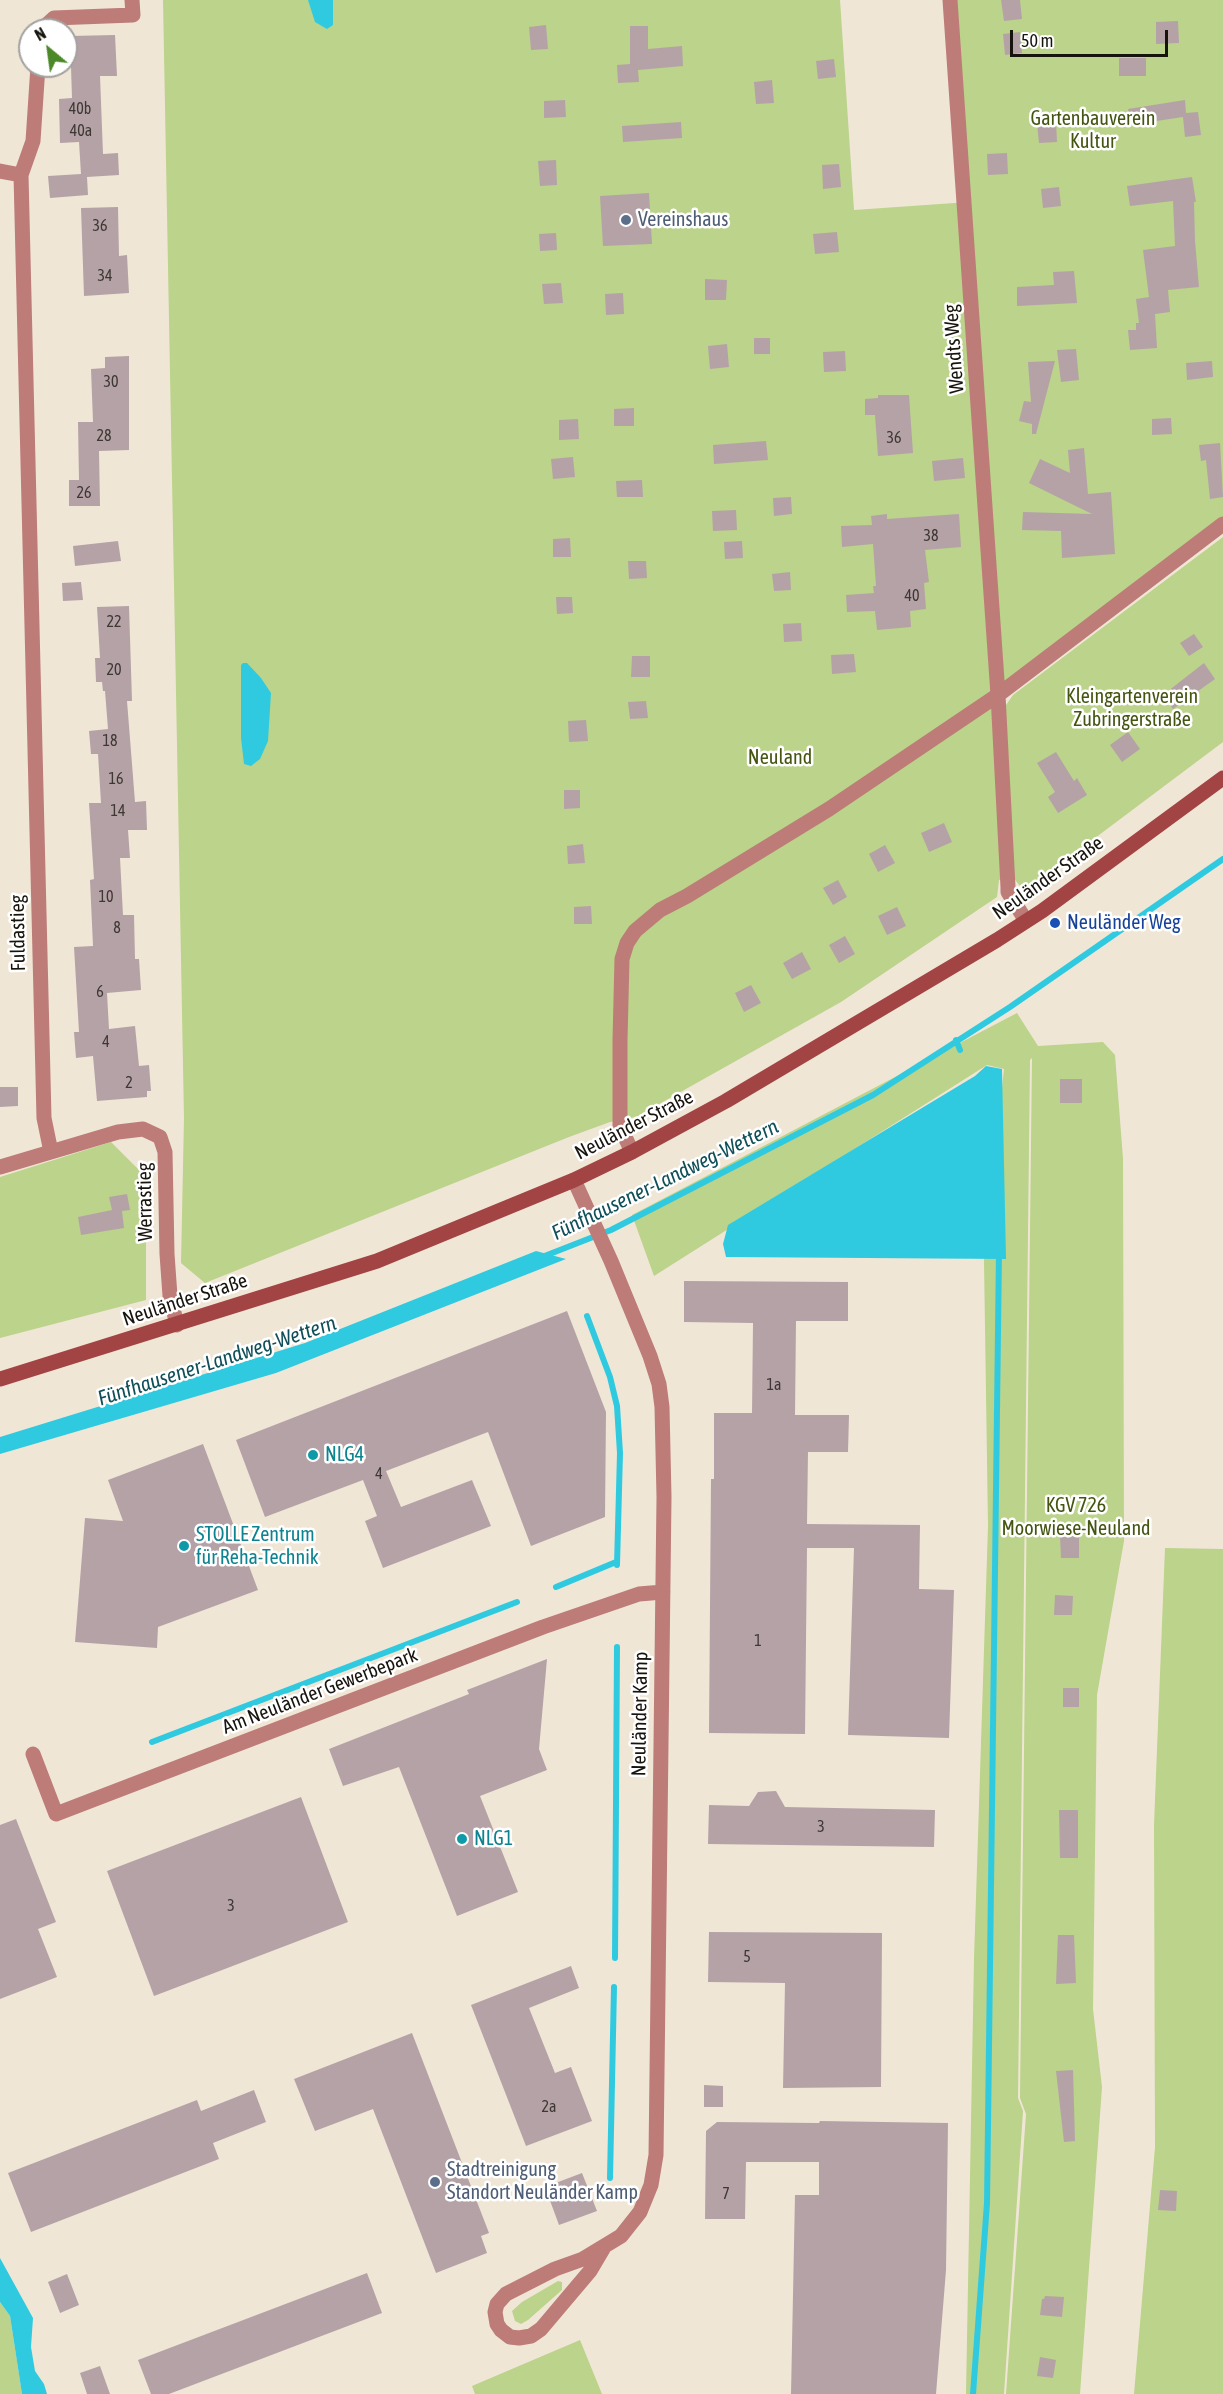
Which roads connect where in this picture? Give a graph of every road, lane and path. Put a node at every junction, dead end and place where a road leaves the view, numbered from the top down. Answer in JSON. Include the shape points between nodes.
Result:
{"nodes":[{"id":1,"x":132,"y":0,"type":"edge"},
{"id":2,"x":950,"y":0,"type":"edge"},
{"id":3,"x":54,"y":18,"type":"edge"},
{"id":4,"x":37,"y":78,"type":"edge"},
{"id":5,"x":0,"y":171,"type":"edge"},
{"id":6,"x":21,"y":175,"type":"junction"},
{"id":7,"x":1223,"y":524,"type":"edge"},
{"id":8,"x":998,"y":695,"type":"junction"},
{"id":9,"x":1223,"y":778,"type":"edge"},
{"id":10,"x":1026,"y":921,"type":"junction"},
{"id":11,"x":51,"y":1152,"type":"junction"},
{"id":12,"x":632,"y":1152,"type":"junction"},
{"id":13,"x":0,"y":1167,"type":"edge"},
{"id":14,"x":574,"y":1180,"type":"junction"},
{"id":15,"x":177,"y":1325,"type":"junction"},
{"id":16,"x":0,"y":1379,"type":"edge"},
{"id":17,"x":663,"y":1592,"type":"junction"},
{"id":18,"x":33,"y":1754,"type":"dead end"},
{"id":19,"x":603,"y":2249,"type":"junction"}],
"edges":[{"from":1,"to":3,"type":"street","via":[[133,15]]},
{"from":2,"to":8,"type":"street","name":"Wendts Weg"},
{"from":4,"to":6,"type":"street","name":"Fuldastieg","via":[[33,141]]},
{"from":5,"to":6,"type":"street"},
{"from":6,"to":11,"type":"street","name":"Fuldastieg","via":[[44,1118]]},
{"from":7,"to":8,"type":"street"},
{"from":8,"to":10,"type":"street","via":[[1008,892]]},
{"from":8,"to":12,"type":"street","via":[[829,809],[660,910],[635,931],[622,959],[620,1040],[620,1126]]},
{"from":9,"to":10,"type":"main road","name":"Neuländer Straße"},
{"from":10,"to":12,"type":"main road","name":"Neuländer Straße","via":[[951,969]]},
{"from":11,"to":13,"type":"street","name":"Werrastieg"},
{"from":11,"to":15,"type":"street","name":"Werrastieg","via":[[129,1130],[143,1129],[160,1137],[165,1152],[170,1296]]},
{"from":12,"to":14,"type":"main road","name":"Neuländer Straße"},
{"from":14,"to":15,"type":"main road","name":"Neuländer Straße","via":[[377,1261]]},
{"from":14,"to":17,"type":"street","name":"Neuländer Kamp","via":[[611,1260],[659,1384],[664,1438]]},
{"from":15,"to":16,"type":"main road","name":"Neuländer Straße"},
{"from":17,"to":18,"type":"street","name":"Am Neuländer Gewerbepark","via":[[639,1594],[543,1627],[56,1814]]},
{"from":17,"to":19,"type":"street","name":"Neuländer Kamp","via":[[656,2155],[651,2185],[640,2212],[621,2236]]},
{"from":19,"to":19,"type":"street","name":"Neuländer Kamp","via":[[507,2294],[495,2312],[501,2331],[519,2338],[541,2329],[590,2271]]}]}
